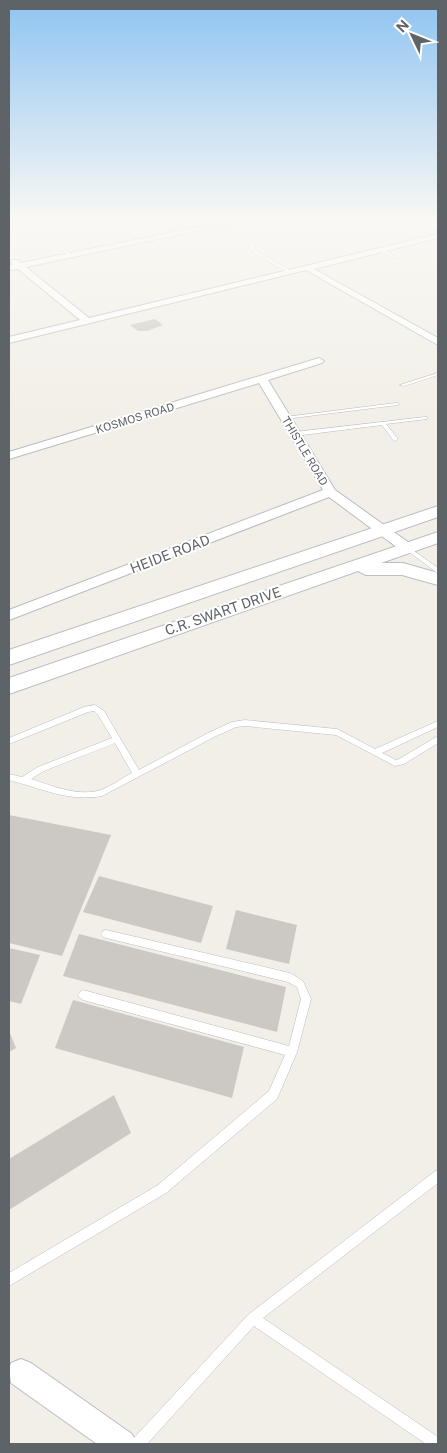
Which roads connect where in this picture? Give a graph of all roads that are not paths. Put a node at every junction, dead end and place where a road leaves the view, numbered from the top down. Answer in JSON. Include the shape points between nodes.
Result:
{"nodes":[{"id":1,"x":44,"y":286,"type":"edge"},
{"id":2,"x":233,"y":286,"type":"edge"},
{"id":3,"x":338,"y":286,"type":"edge"},
{"id":4,"x":87,"y":321,"type":"junction"},
{"id":5,"x":438,"y":329,"type":"edge"},
{"id":6,"x":423,"y":334,"type":"junction"},
{"id":7,"x":9,"y":340,"type":"edge"},
{"id":8,"x":438,"y":342,"type":"edge"},
{"id":9,"x":320,"y":361,"type":"dead end"},
{"id":10,"x":438,"y":374,"type":"edge"},
{"id":11,"x":262,"y":379,"type":"junction"},
{"id":12,"x":402,"y":386,"type":"dead end"},
{"id":13,"x":396,"y":404,"type":"dead end"},
{"id":14,"x":285,"y":418,"type":"junction"},
{"id":15,"x":425,"y":418,"type":"dead end"},
{"id":16,"x":383,"y":423,"type":"junction"},
{"id":17,"x":295,"y":434,"type":"junction"},
{"id":18,"x":395,"y":439,"type":"dead end"},
{"id":19,"x":9,"y":456,"type":"edge"},
{"id":20,"x":330,"y":492,"type":"junction"},
{"id":21,"x":438,"y":511,"type":"edge"},
{"id":22,"x":381,"y":530,"type":"junction"},
{"id":23,"x":438,"y":537,"type":"edge"},
{"id":24,"x":407,"y":548,"type":"junction"},
{"id":25,"x":340,"y":570,"type":"junction"},
{"id":26,"x":438,"y":571,"type":"edge"},
{"id":27,"x":438,"y":579,"type":"edge"},
{"id":28,"x":9,"y":615,"type":"edge"},
{"id":29,"x":9,"y":658,"type":"edge"},
{"id":30,"x":9,"y":686,"type":"edge"},
{"id":31,"x":438,"y":724,"type":"edge"},
{"id":32,"x":117,"y":739,"type":"junction"},
{"id":33,"x":438,"y":739,"type":"edge"},
{"id":34,"x":9,"y":741,"type":"edge"},
{"id":35,"x":376,"y":752,"type":"junction"},
{"id":36,"x":137,"y":774,"type":"junction"},
{"id":37,"x":9,"y":777,"type":"edge"},
{"id":38,"x":24,"y":780,"type":"junction"},
{"id":39,"x":106,"y":934,"type":"dead end"},
{"id":40,"x":83,"y":995,"type":"dead end"},
{"id":41,"x":292,"y":1052,"type":"junction"},
{"id":42,"x":438,"y":1176,"type":"edge"},
{"id":43,"x":9,"y":1280,"type":"edge"},
{"id":44,"x":253,"y":1318,"type":"junction"},
{"id":45,"x":21,"y":1373,"type":"dead end"},
{"id":46,"x":122,"y":1444,"type":"edge"},
{"id":47,"x":138,"y":1444,"type":"edge"},
{"id":48,"x":437,"y":1444,"type":"edge"}],
"edges":[{"from":1,"to":4,"type":"street"},
{"from":2,"to":4,"type":"street"},
{"from":3,"to":6,"type":"street"},
{"from":4,"to":7,"type":"street"},
{"from":5,"to":6,"type":"street"},
{"from":6,"to":8,"type":"street"},
{"from":9,"to":11,"type":"street","name":"KOSMOS ROAD"},
{"from":10,"to":12,"type":"lane"},
{"from":11,"to":14,"type":"street","name":"THISTLE ROAD"},
{"from":11,"to":19,"type":"street","name":"KOSMOS ROAD"},
{"from":13,"to":14,"type":"lane"},
{"from":14,"to":17,"type":"street","name":"THISTLE ROAD"},
{"from":15,"to":16,"type":"lane"},
{"from":16,"to":17,"type":"lane"},
{"from":16,"to":18,"type":"lane"},
{"from":17,"to":20,"type":"street","name":"THISTLE ROAD"},
{"from":20,"to":22,"type":"street","name":"THISTLE ROAD"},
{"from":20,"to":28,"type":"street","name":"HEIDE ROAD"},
{"from":21,"to":22,"type":"main road","name":"C.R. SWART DRIVE"},
{"from":22,"to":24,"type":"street","name":"THISTLE ROAD"},
{"from":22,"to":29,"type":"main road","name":"C.R. SWART DRIVE"},
{"from":23,"to":24,"type":"main road","name":"C.R. SWART DRIVE"},
{"from":24,"to":25,"type":"main road","name":"C.R. SWART DRIVE"},
{"from":24,"to":26,"type":"lane"},
{"from":25,"to":27,"type":"main road","via":[[403,569]]},
{"from":25,"to":30,"type":"main road","name":"C.R. SWART DRIVE"},
{"from":31,"to":35,"type":"lane"},
{"from":32,"to":34,"type":"lane","via":[[101,713],[91,708]]},
{"from":32,"to":36,"type":"lane"},
{"from":32,"to":38,"type":"lane","via":[[41,769]]},
{"from":33,"to":35,"type":"lane","via":[[398,763]]},
{"from":35,"to":36,"type":"lane","via":[[337,732],[244,723],[211,735]]},
{"from":36,"to":38,"type":"lane","via":[[102,793],[87,797],[69,795]]},
{"from":37,"to":38,"type":"lane"},
{"from":39,"to":41,"type":"lane","via":[[290,978],[300,984],[306,999]]},
{"from":40,"to":41,"type":"lane"},
{"from":41,"to":43,"type":"lane","via":[[273,1096],[162,1189]]},
{"from":42,"to":44,"type":"lane"},
{"from":44,"to":47,"type":"lane"},
{"from":44,"to":48,"type":"lane"},
{"from":45,"to":46,"type":"street"}]}
